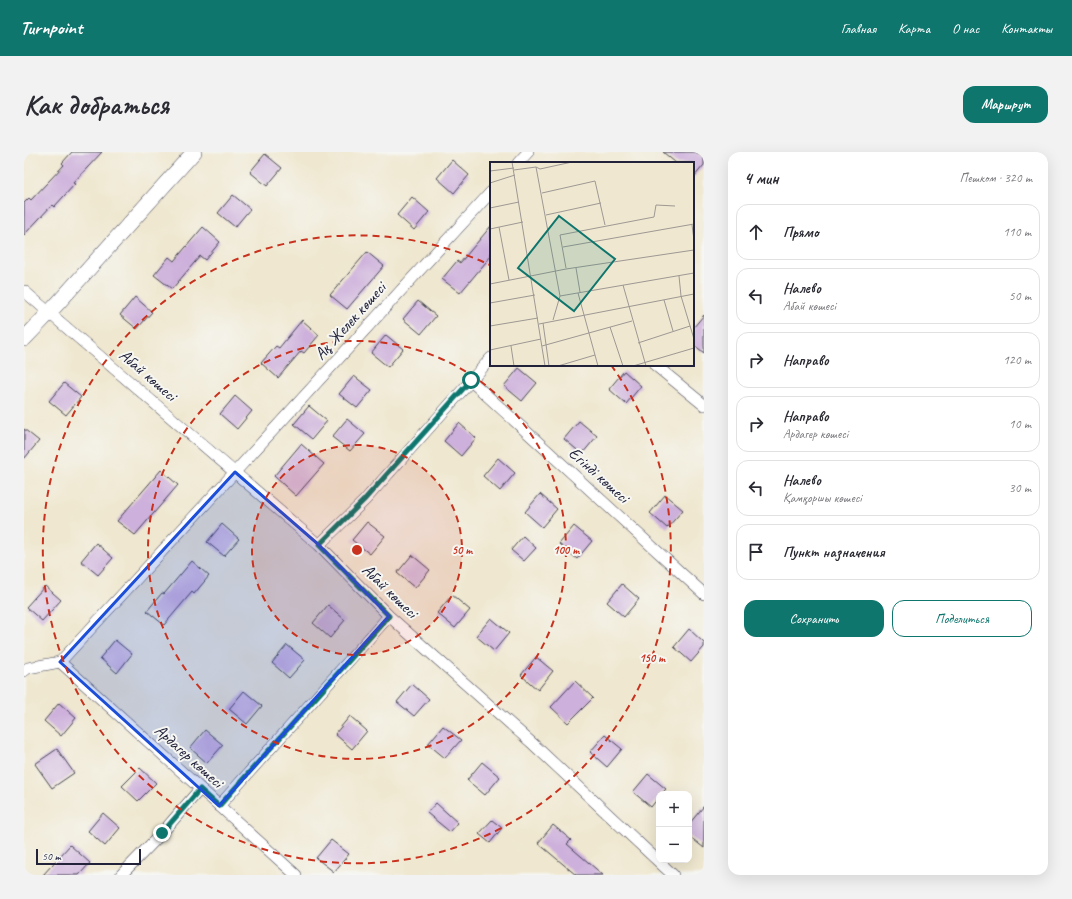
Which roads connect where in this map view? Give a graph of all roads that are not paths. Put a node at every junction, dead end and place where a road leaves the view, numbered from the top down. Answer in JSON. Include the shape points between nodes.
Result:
{"nodes":[{"id":1,"x":194,"y":152,"type":"edge"},
{"id":2,"x":528,"y":152,"type":"edge"},
{"id":3,"x":519,"y":162,"type":"edge"},
{"id":4,"x":490,"y":193,"type":"edge"},
{"id":5,"x":24,"y":291,"type":"edge"},
{"id":6,"x":49,"y":313,"type":"junction"},
{"id":7,"x":24,"y":339,"type":"edge"},
{"id":8,"x":490,"y":359,"type":"edge"},
{"id":9,"x":656,"y":366,"type":"edge"},
{"id":10,"x":471,"y":380,"type":"junction"},
{"id":11,"x":704,"y":405,"type":"edge"},
{"id":12,"x":235,"y":472,"type":"junction"},
{"id":13,"x":319,"y":545,"type":"junction"},
{"id":14,"x":704,"y":594,"type":"edge"},
{"id":15,"x":389,"y":616,"type":"junction"},
{"id":16,"x":60,"y":662,"type":"junction"},
{"id":17,"x":24,"y":671,"type":"edge"},
{"id":18,"x":200,"y":789,"type":"junction"},
{"id":19,"x":219,"y":806,"type":"junction"},
{"id":20,"x":121,"y":875,"type":"edge"},
{"id":21,"x":296,"y":875,"type":"edge"},
{"id":22,"x":672,"y":875,"type":"edge"}],
"edges":[{"from":1,"to":6,"type":"street"},
{"from":2,"to":3,"type":"street"},
{"from":4,"to":12,"type":"street","name":"Ақ Желек көшесі"},
{"from":5,"to":6,"type":"street","name":"Абай көшесі"},
{"from":6,"to":7,"type":"street"},
{"from":6,"to":12,"type":"street","name":"Абай көшесі"},
{"from":8,"to":10,"type":"street"},
{"from":9,"to":11,"type":"street"},
{"from":10,"to":13,"type":"street","via":[[364,500]]},
{"from":10,"to":14,"type":"street","name":"Егінді көшесі"},
{"from":12,"to":13,"type":"street","name":"Абай көшесі"},
{"from":12,"to":16,"type":"street","name":"Ақ Желек көшесі"},
{"from":13,"to":15,"type":"street","name":"Абай көшесі"},
{"from":15,"to":19,"type":"street"},
{"from":15,"to":22,"type":"street","name":"Абай көшесі","via":[[533,744]]},
{"from":16,"to":17,"type":"street"},
{"from":16,"to":18,"type":"street","name":"Ардагер көшесі"},
{"from":18,"to":19,"type":"street","name":"Ардагер көшесі"},
{"from":18,"to":20,"type":"street"},
{"from":19,"to":21,"type":"street","name":"Ардагер көшесі"}]}
